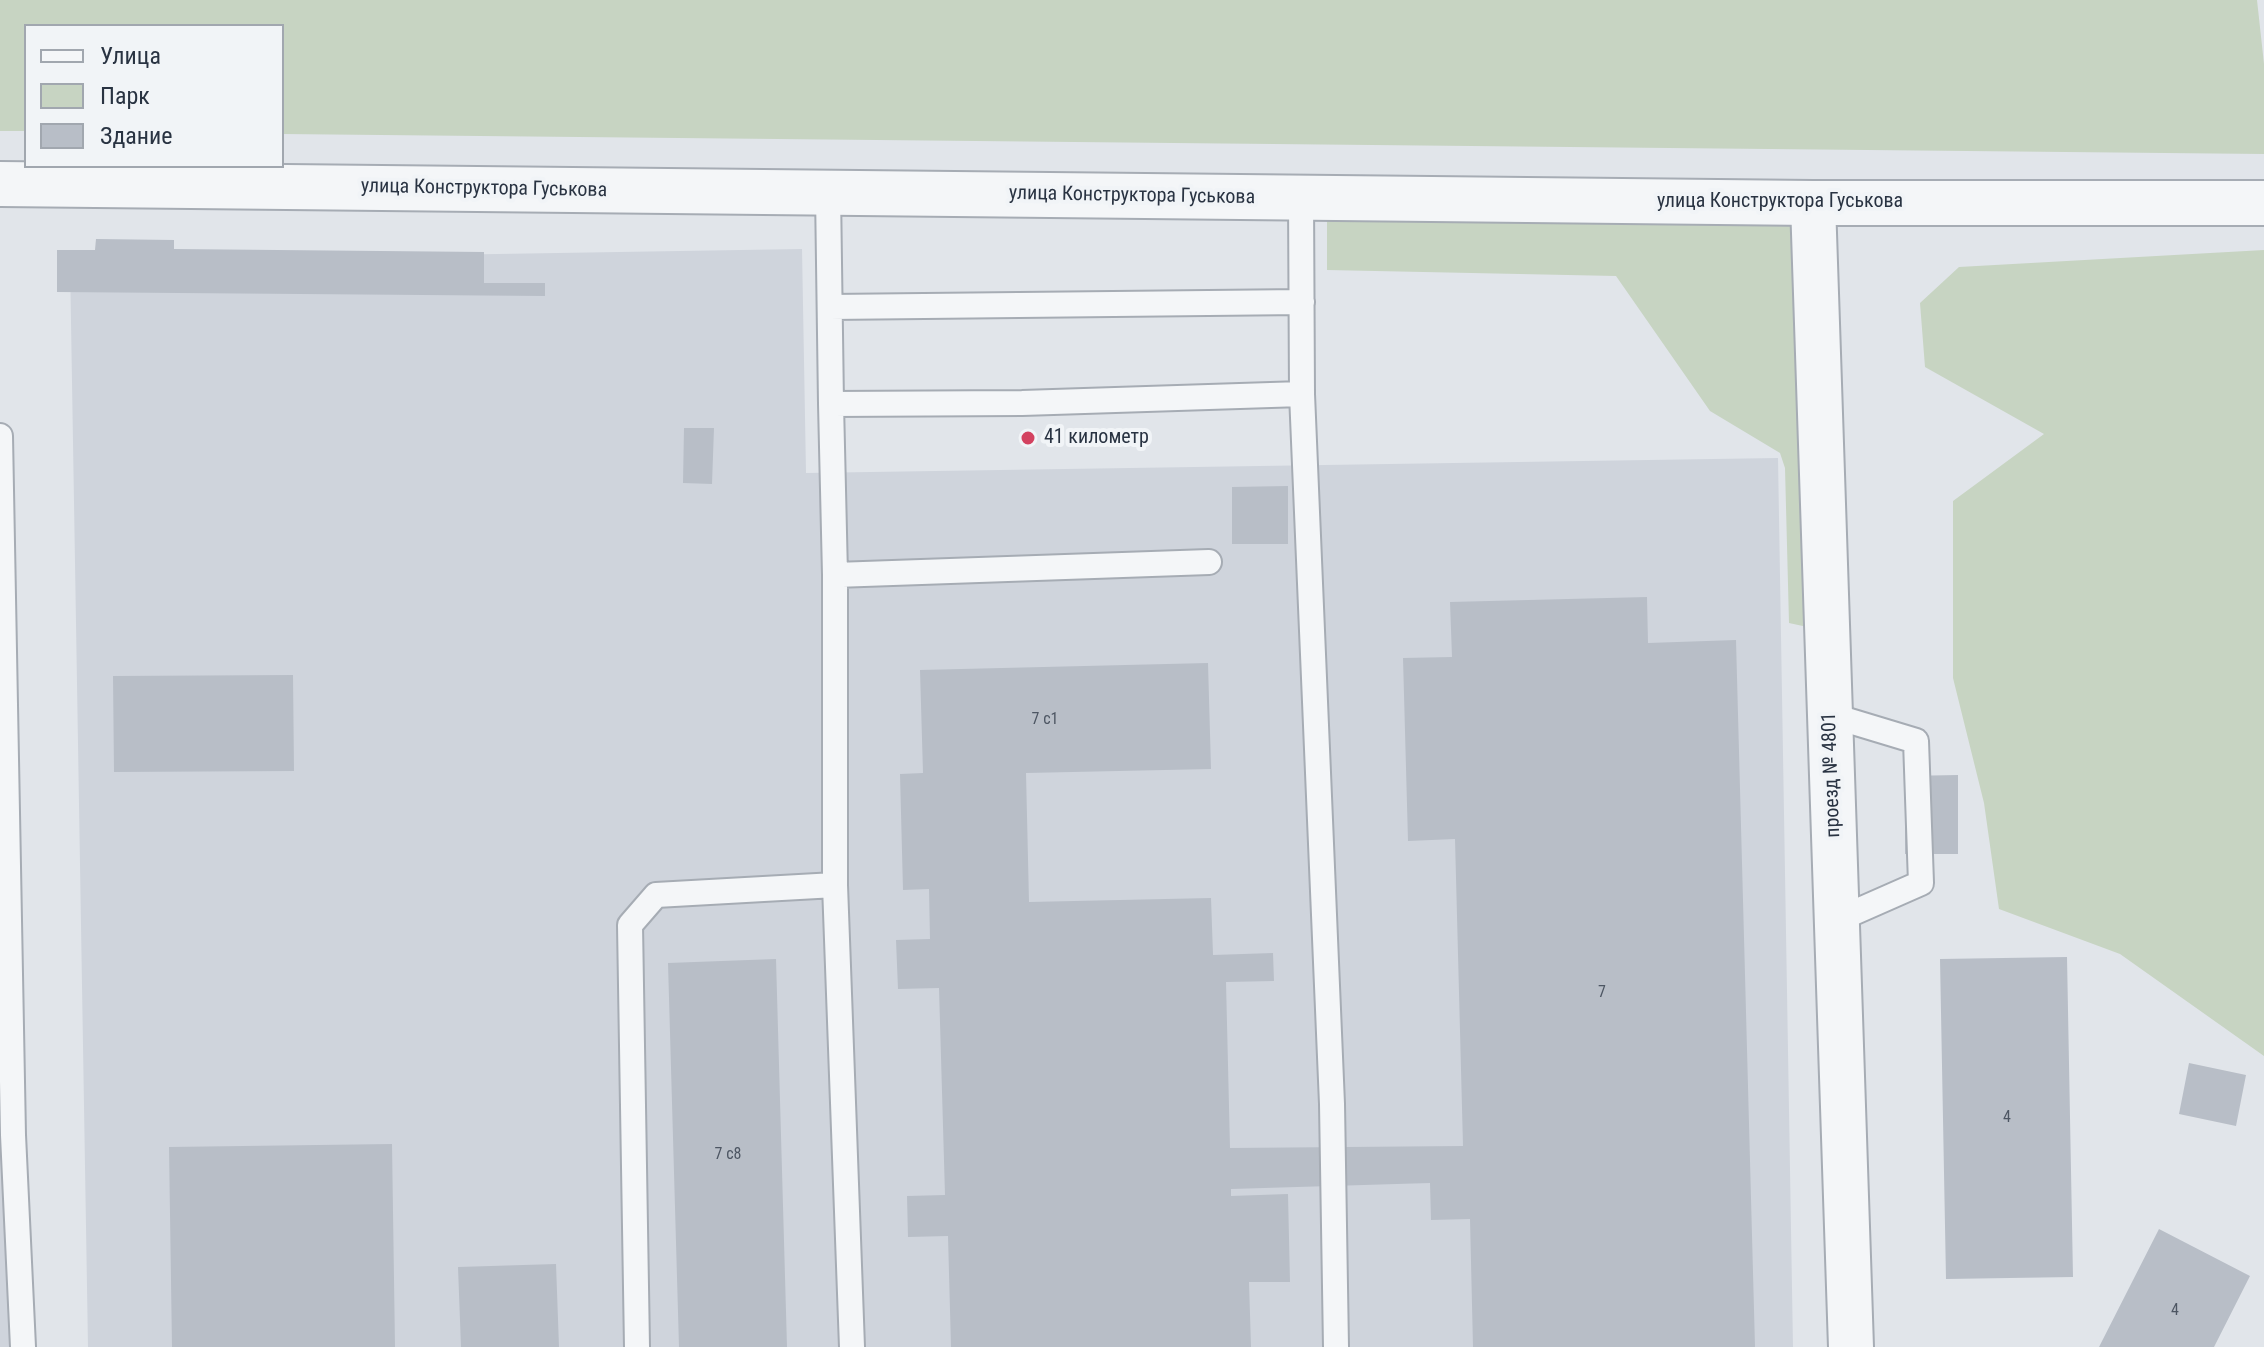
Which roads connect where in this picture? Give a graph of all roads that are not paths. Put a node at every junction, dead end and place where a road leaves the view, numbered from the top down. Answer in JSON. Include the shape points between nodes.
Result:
{"nodes":[{"id":1,"x":0,"y":184,"type":"edge"},
{"id":2,"x":828,"y":192,"type":"junction"},
{"id":3,"x":1301,"y":197,"type":"junction"},
{"id":4,"x":1813,"y":203,"type":"junction"},
{"id":5,"x":2264,"y":203,"type":"edge"},
{"id":6,"x":1302,"y":302,"type":"junction"},
{"id":7,"x":830,"y":307,"type":"junction"},
{"id":8,"x":1302,"y":394,"type":"junction"},
{"id":9,"x":831,"y":404,"type":"junction"},
{"id":10,"x":0,"y":436,"type":"edge"},
{"id":11,"x":1209,"y":562,"type":"dead end"},
{"id":12,"x":835,"y":575,"type":"junction"},
{"id":13,"x":1830,"y":715,"type":"junction"},
{"id":14,"x":835,"y":885,"type":"junction"},
{"id":15,"x":1837,"y":920,"type":"junction"},
{"id":16,"x":23,"y":1347,"type":"edge"},
{"id":17,"x":637,"y":1347,"type":"edge"},
{"id":18,"x":852,"y":1347,"type":"edge"},
{"id":19,"x":1336,"y":1347,"type":"edge"},
{"id":20,"x":1851,"y":1347,"type":"edge"}],
"edges":[{"from":1,"to":2,"type":"street","name":"улица Конструктора Гуськова"},
{"from":2,"to":3,"type":"street","name":"улица Конструктора Гуськова"},
{"from":2,"to":7,"type":"lane"},
{"from":3,"to":4,"type":"street","name":"улица Конструктора Гуськова"},
{"from":3,"to":6,"type":"lane"},
{"from":4,"to":5,"type":"street","name":"улица Конструктора Гуськова"},
{"from":4,"to":13,"type":"street","name":"проезд № 4801"},
{"from":6,"to":7,"type":"lane"},
{"from":6,"to":8,"type":"lane"},
{"from":7,"to":9,"type":"lane"},
{"from":8,"to":9,"type":"lane"},
{"from":8,"to":19,"type":"lane","via":[[1332,1104]]},
{"from":9,"to":12,"type":"lane"},
{"from":10,"to":16,"type":"lane","via":[[13,1135]]},
{"from":11,"to":12,"type":"lane"},
{"from":12,"to":14,"type":"lane"},
{"from":13,"to":15,"type":"street","name":"проезд № 4801"},
{"from":13,"to":15,"type":"lane","via":[[1916,741],[1917,757],[1921,883]]},
{"from":14,"to":17,"type":"lane","via":[[656,895],[630,925]]},
{"from":14,"to":18,"type":"lane"},
{"from":15,"to":20,"type":"street","name":"проезд № 4801"}]}
